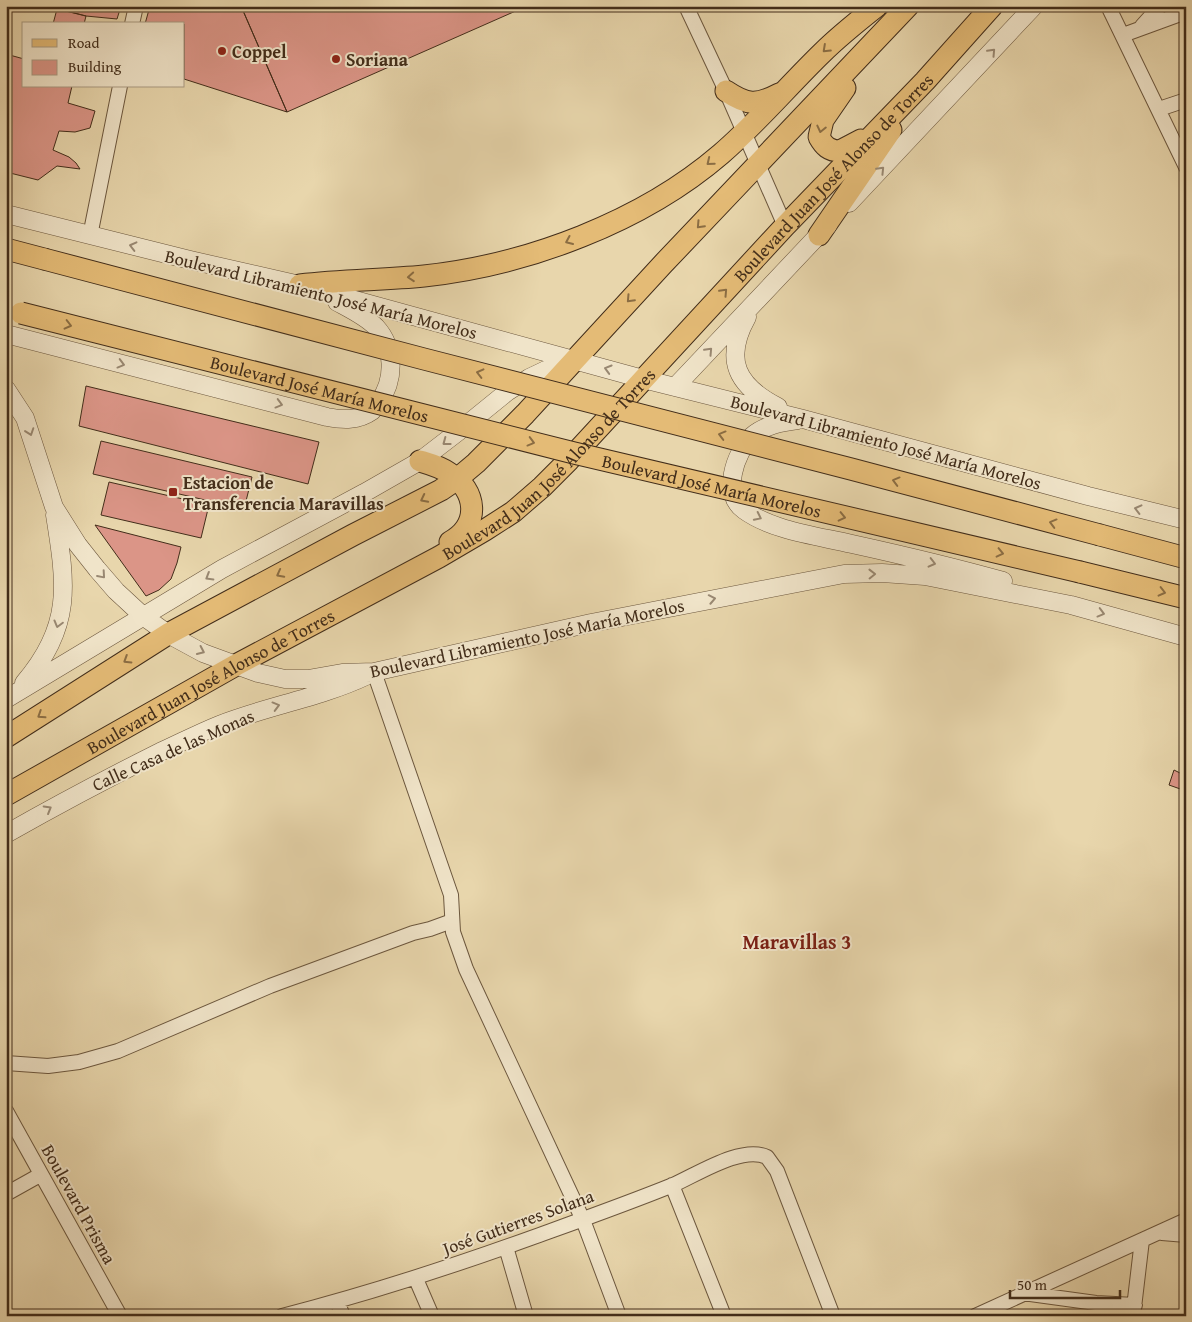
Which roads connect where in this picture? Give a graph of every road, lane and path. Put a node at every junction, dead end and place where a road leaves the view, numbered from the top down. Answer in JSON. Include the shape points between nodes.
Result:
{"nodes":[{"id":1,"x":136,"y":6,"type":"edge"},
{"id":2,"x":686,"y":6,"type":"edge"},
{"id":3,"x":866,"y":6,"type":"edge"},
{"id":4,"x":877,"y":6,"type":"edge"},
{"id":5,"x":908,"y":6,"type":"edge"},
{"id":6,"x":912,"y":6,"type":"edge"},
{"id":7,"x":992,"y":6,"type":"edge"},
{"id":8,"x":1034,"y":6,"type":"edge"},
{"id":9,"x":1108,"y":6,"type":"edge"},
{"id":10,"x":1160,"y":6,"type":"edge"},
{"id":11,"x":1186,"y":12,"type":"edge"},
{"id":12,"x":132,"y":22,"type":"edge"},
{"id":13,"x":849,"y":28,"type":"junction"},
{"id":14,"x":1140,"y":29,"type":"junction"},
{"id":15,"x":1123,"y":35,"type":"junction"},
{"id":16,"x":925,"y":81,"type":"junction"},
{"id":17,"x":120,"y":88,"type":"edge"},
{"id":18,"x":788,"y":89,"type":"junction"},
{"id":19,"x":726,"y":91,"type":"junction"},
{"id":20,"x":1186,"y":100,"type":"edge"},
{"id":21,"x":1159,"y":109,"type":"junction"},
{"id":22,"x":879,"y":129,"type":"junction"},
{"id":23,"x":744,"y":133,"type":"junction"},
{"id":24,"x":757,"y":164,"type":"junction"},
{"id":25,"x":1186,"y":167,"type":"edge"},
{"id":26,"x":6,"y":214,"type":"edge"},
{"id":27,"x":785,"y":226,"type":"junction"},
{"id":28,"x":819,"y":235,"type":"junction"},
{"id":29,"x":90,"y":236,"type":"junction"},
{"id":30,"x":6,"y":249,"type":"edge"},
{"id":31,"x":300,"y":284,"type":"junction"},
{"id":32,"x":757,"y":300,"type":"junction"},
{"id":33,"x":14,"y":311,"type":"edge"},
{"id":34,"x":6,"y":334,"type":"edge"},
{"id":35,"x":574,"y":360,"type":"junction"},
{"id":36,"x":643,"y":379,"type":"junction"},
{"id":37,"x":675,"y":387,"type":"junction"},
{"id":38,"x":6,"y":389,"type":"edge"},
{"id":39,"x":803,"y":419,"type":"junction"},
{"id":40,"x":420,"y":461,"type":"junction"},
{"id":41,"x":457,"y":479,"type":"junction"},
{"id":42,"x":54,"y":507,"type":"junction"},
{"id":43,"x":1186,"y":520,"type":"edge"},
{"id":44,"x":1186,"y":558,"type":"edge"},
{"id":45,"x":1186,"y":598,"type":"edge"},
{"id":46,"x":1071,"y":605,"type":"junction"},
{"id":47,"x":328,"y":615,"type":"junction"},
{"id":48,"x":143,"y":616,"type":"junction"},
{"id":49,"x":168,"y":634,"type":"junction"},
{"id":50,"x":1186,"y":638,"type":"edge"},
{"id":51,"x":236,"y":666,"type":"junction"},
{"id":52,"x":374,"y":672,"type":"junction"},
{"id":53,"x":10,"y":696,"type":"edge"},
{"id":54,"x":11,"y":733,"type":"edge"},
{"id":55,"x":6,"y":795,"type":"edge"},
{"id":56,"x":6,"y":834,"type":"edge"},
{"id":57,"x":452,"y":921,"type":"junction"},
{"id":58,"x":6,"y":1063,"type":"edge"},
{"id":59,"x":6,"y":1111,"type":"edge"},
{"id":60,"x":40,"y":1175,"type":"junction"},
{"id":61,"x":672,"y":1185,"type":"junction"},
{"id":62,"x":6,"y":1194,"type":"edge"},
{"id":63,"x":583,"y":1220,"type":"junction"},
{"id":64,"x":1186,"y":1220,"type":"edge"},
{"id":65,"x":1160,"y":1232,"type":"junction"},
{"id":66,"x":1186,"y":1235,"type":"edge"},
{"id":67,"x":1142,"y":1240,"type":"junction"},
{"id":68,"x":506,"y":1247,"type":"junction"},
{"id":69,"x":416,"y":1279,"type":"junction"},
{"id":70,"x":1022,"y":1293,"type":"junction"},
{"id":71,"x":337,"y":1301,"type":"junction"},
{"id":72,"x":1134,"y":1310,"type":"edge"},
{"id":73,"x":120,"y":1316,"type":"edge"},
{"id":74,"x":282,"y":1316,"type":"edge"},
{"id":75,"x":344,"y":1316,"type":"edge"},
{"id":76,"x":432,"y":1316,"type":"edge"},
{"id":77,"x":526,"y":1316,"type":"edge"},
{"id":78,"x":619,"y":1316,"type":"edge"},
{"id":79,"x":724,"y":1316,"type":"edge"},
{"id":80,"x":833,"y":1316,"type":"edge"},
{"id":81,"x":975,"y":1316,"type":"edge"}],
"edges":[{"from":1,"to":12,"type":"street"},
{"from":2,"to":19,"type":"street"},
{"from":3,"to":13,"type":"street"},
{"from":4,"to":13,"type":"main road"},
{"from":5,"to":24,"type":"main road"},
{"from":6,"to":22,"type":"main road","one_way":true,"via":[[828,110],[819,138],[828,149],[840,152]]},
{"from":7,"to":16,"type":"main road","name":"Boulevard Juan José Alonso de Torres"},
{"from":28,"to":8,"type":"street","one_way":true},
{"from":9,"to":15,"type":"street"},
{"from":10,"to":14,"type":"street"},
{"from":11,"to":14,"type":"street"},
{"from":13,"to":18,"type":"main road","one_way":true},
{"from":14,"to":15,"type":"street"},
{"from":15,"to":21,"type":"street"},
{"from":16,"to":22,"type":"main road","name":"Boulevard Juan José Alonso de Torres"},
{"from":16,"to":28,"type":"main road"},
{"from":17,"to":29,"type":"street"},
{"from":18,"to":19,"type":"main road","via":[[754,103]]},
{"from":18,"to":23,"type":"main road"},
{"from":19,"to":23,"type":"street"},
{"from":20,"to":21,"type":"street"},
{"from":21,"to":25,"type":"street"},
{"from":22,"to":27,"type":"main road","name":"Boulevard Juan José Alonso de Torres"},
{"from":23,"to":24,"type":"street"},
{"from":23,"to":31,"type":"main road","one_way":true,"via":[[689,179],[659,199],[560,245],[472,269],[425,276]]},
{"from":24,"to":27,"type":"street"},
{"from":24,"to":35,"type":"main road","one_way":true},
{"from":26,"to":29,"type":"street","name":"Boulevard Libramiento José María Morelos"},
{"from":36,"to":27,"type":"main road","name":"Boulevard Juan José Alonso de Torres","one_way":true},
{"from":28,"to":32,"type":"street"},
{"from":31,"to":29,"type":"street","name":"Boulevard Libramiento José María Morelos","one_way":true},
{"from":44,"to":30,"type":"main road","one_way":true,"bridge":true},
{"from":34,"to":31,"type":"street","one_way":true,"via":[[327,417],[344,420],[372,410],[389,381],[391,364],[387,344],[376,327],[360,315]]},
{"from":31,"to":35,"type":"street","name":"Boulevard Libramiento José María Morelos"},
{"from":37,"to":32,"type":"street","one_way":true},
{"from":32,"to":39,"type":"street","via":[[736,341],[737,367],[749,388]]},
{"from":33,"to":45,"type":"main road","name":"Boulevard José María Morelos","one_way":true,"bridge":true,"via":[[574,453]]},
{"from":36,"to":35,"type":"street","name":"Boulevard Libramiento José María Morelos","one_way":true},
{"from":35,"to":40,"type":"street","one_way":true,"via":[[529,378],[506,392]]},
{"from":35,"to":41,"type":"main road","via":[[498,441]]},
{"from":36,"to":37,"type":"street","name":"Boulevard Libramiento José María Morelos"},
{"from":36,"to":47,"type":"main road","name":"Boulevard Juan José Alonso de Torres","via":[[569,460],[513,512],[439,557]]},
{"from":37,"to":39,"type":"street","name":"Boulevard Libramiento José María Morelos"},
{"from":38,"to":42,"type":"street","name":"Boulevard Libramiento José María Morelos","one_way":true,"via":[[25,418]]},
{"from":43,"to":39,"type":"street","name":"Boulevard Libramiento José María Morelos","one_way":true},
{"from":39,"to":46,"type":"street","one_way":true,"via":[[767,427],[752,436],[742,450],[732,483],[733,496],[742,509],[772,524],[803,534],[963,570]]},
{"from":40,"to":41,"type":"main road","via":[[449,472]]},
{"from":40,"to":48,"type":"street","one_way":true},
{"from":41,"to":47,"type":"main road","via":[[472,507],[472,517],[462,534],[358,592]]},
{"from":41,"to":49,"type":"main road","one_way":true},
{"from":42,"to":48,"type":"street","name":"Boulevard Libramiento José María Morelos","one_way":true,"via":[[96,569]]},
{"from":42,"to":53,"type":"street","one_way":true,"via":[[64,581],[63,606],[49,649],[34,671]]},
{"from":46,"to":50,"type":"street","name":"Boulevard Libramiento José María Morelos","one_way":true},
{"from":52,"to":46,"type":"street","name":"Boulevard Libramiento José María Morelos","one_way":true,"via":[[591,623],[844,574],[925,576]]},
{"from":47,"to":51,"type":"main road","name":"Boulevard Juan José Alonso de Torres"},
{"from":48,"to":49,"type":"street","name":"Boulevard Libramiento José María Morelos"},
{"from":48,"to":53,"type":"street"},
{"from":49,"to":51,"type":"street","name":"Boulevard Libramiento José María Morelos","one_way":true},
{"from":49,"to":54,"type":"main road","one_way":true},
{"from":51,"to":52,"type":"street","name":"Boulevard Libramiento José María Morelos","via":[[285,679]]},
{"from":51,"to":55,"type":"main road","name":"Boulevard Juan José Alonso de Torres"},
{"from":56,"to":52,"type":"street","name":"Calle Casa de las Monas","one_way":true,"via":[[125,769],[218,725],[333,690]]},
{"from":52,"to":57,"type":"street","via":[[451,896]]},
{"from":57,"to":58,"type":"street","via":[[270,986],[118,1051],[79,1062],[48,1066]]},
{"from":57,"to":63,"type":"street","via":[[466,969]]},
{"from":59,"to":60,"type":"street","name":"Boulevard Prisma"},
{"from":60,"to":62,"type":"street"},
{"from":60,"to":73,"type":"street","name":"Boulevard Prisma"},
{"from":61,"to":63,"type":"street","name":"José Gutierres Solana"},
{"from":61,"to":79,"type":"street"},
{"from":61,"to":80,"type":"street","name":"José Gutierres Solana","via":[[738,1155],[754,1153],[768,1157]]},
{"from":63,"to":68,"type":"street","name":"José Gutierres Solana"},
{"from":63,"to":78,"type":"street"},
{"from":64,"to":65,"type":"street"},
{"from":65,"to":66,"type":"street"},
{"from":65,"to":67,"type":"street"},
{"from":67,"to":70,"type":"street"},
{"from":67,"to":72,"type":"street"},
{"from":68,"to":69,"type":"street","name":"José Gutierres Solana"},
{"from":68,"to":77,"type":"street"},
{"from":69,"to":71,"type":"street","name":"José Gutierres Solana"},
{"from":69,"to":76,"type":"street"},
{"from":70,"to":72,"type":"street"},
{"from":70,"to":81,"type":"street"},
{"from":71,"to":74,"type":"street","name":"José Gutierres Solana"},
{"from":71,"to":75,"type":"street"}]}
